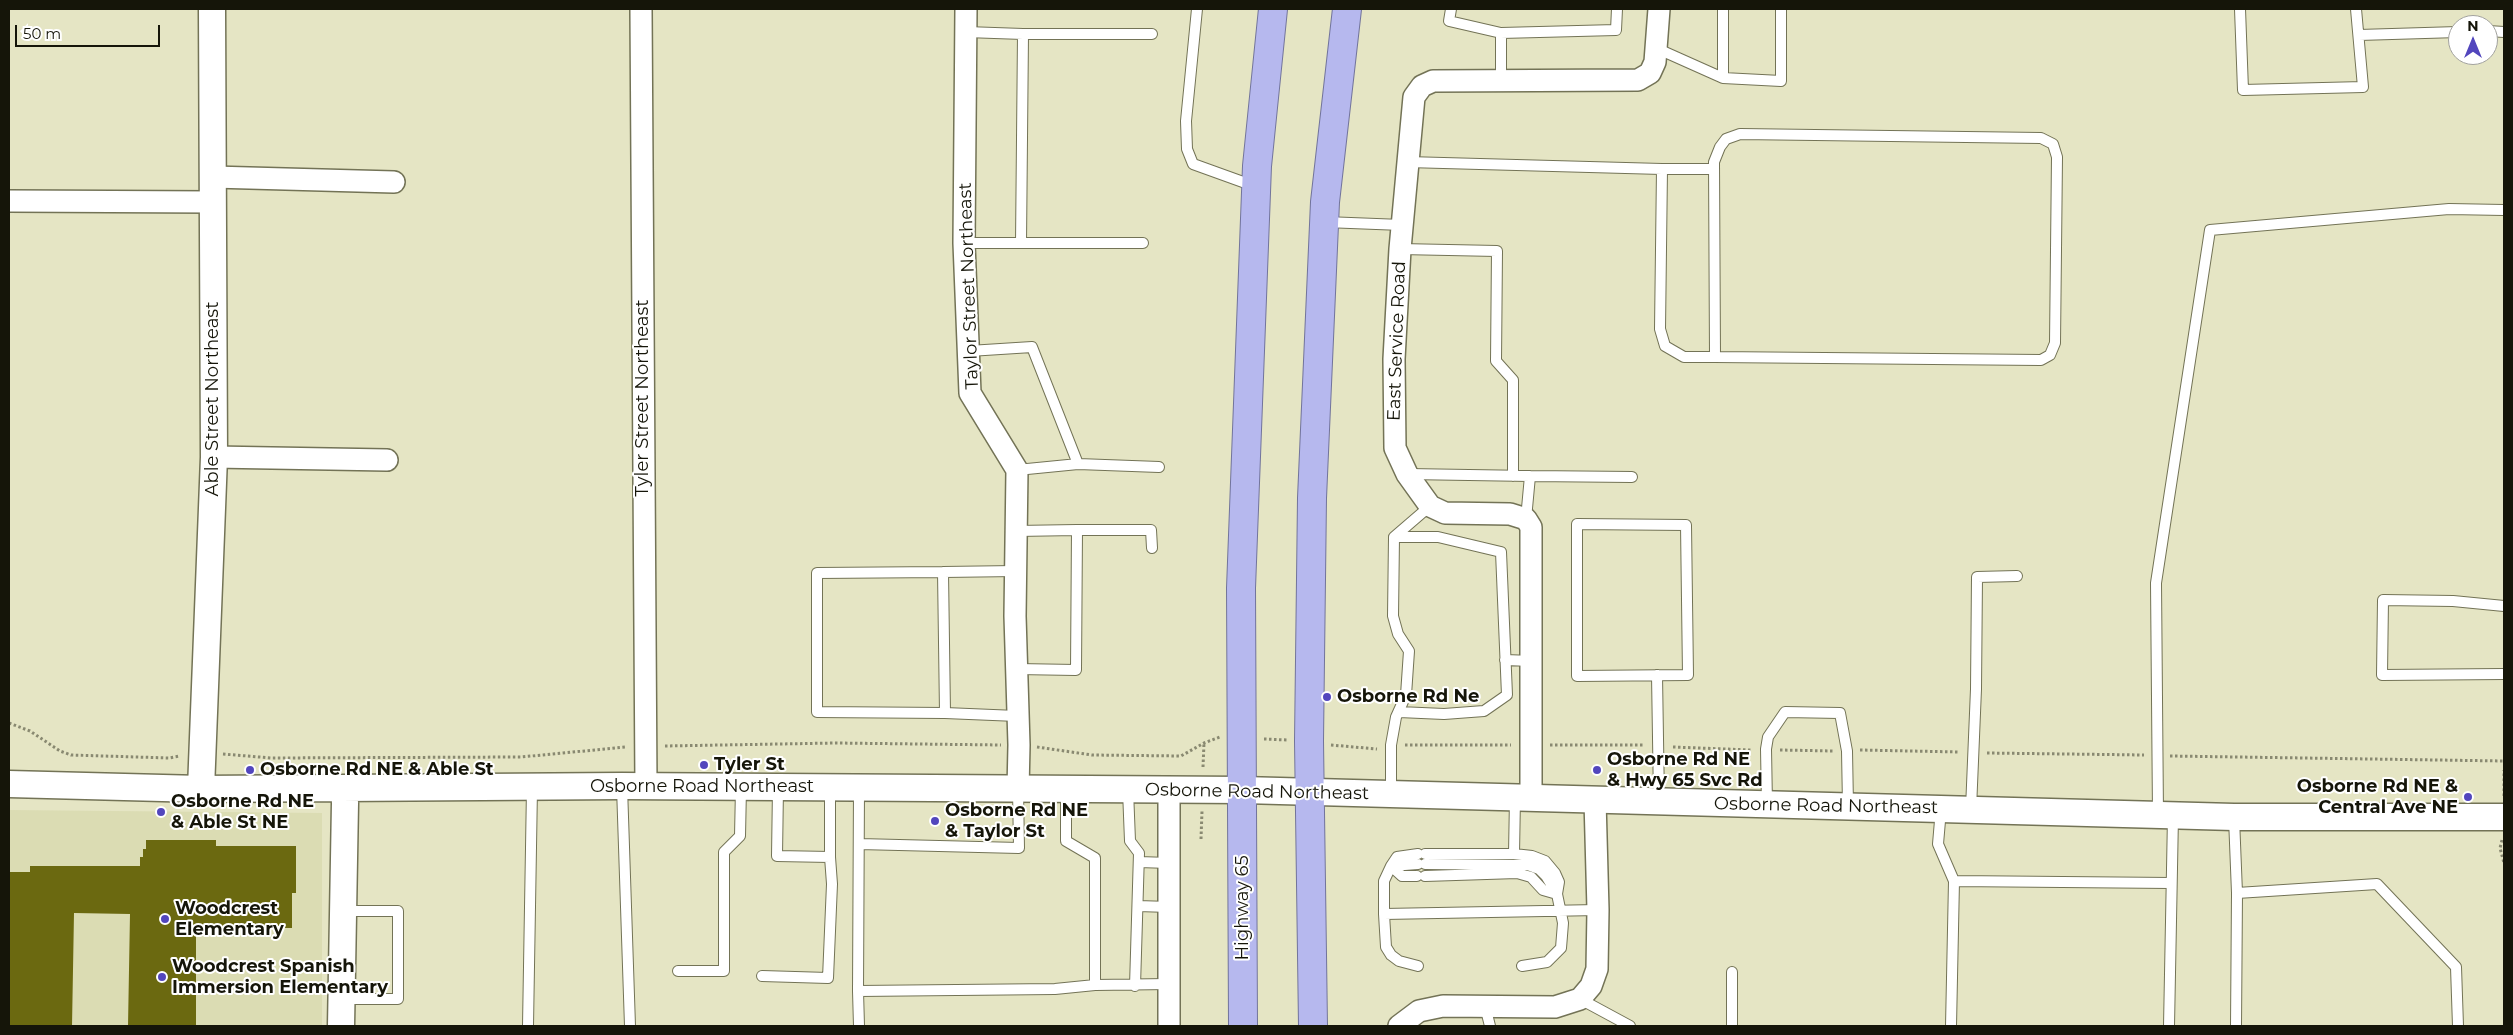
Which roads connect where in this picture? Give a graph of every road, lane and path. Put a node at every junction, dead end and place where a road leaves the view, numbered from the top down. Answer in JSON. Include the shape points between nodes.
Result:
{"nodes":[{"id":1,"x":212,"y":9,"type":"edge"},
{"id":2,"x":641,"y":9,"type":"edge"},
{"id":3,"x":966,"y":9,"type":"edge"},
{"id":4,"x":1197,"y":9,"type":"edge"},
{"id":5,"x":1273,"y":9,"type":"edge"},
{"id":6,"x":1347,"y":9,"type":"edge"},
{"id":7,"x":1451,"y":9,"type":"edge"},
{"id":8,"x":1617,"y":9,"type":"edge"},
{"id":9,"x":1658,"y":9,"type":"edge"},
{"id":10,"x":1723,"y":9,"type":"edge"},
{"id":11,"x":1781,"y":9,"type":"edge"},
{"id":12,"x":2240,"y":9,"type":"edge"},
{"id":13,"x":2356,"y":9,"type":"edge"},
{"id":14,"x":966,"y":32,"type":"junction"},
{"id":15,"x":2448,"y":32,"type":"edge"},
{"id":16,"x":1501,"y":33,"type":"junction"},
{"id":17,"x":1023,"y":34,"type":"junction"},
{"id":18,"x":1152,"y":34,"type":"dead end"},
{"id":19,"x":2359,"y":35,"type":"junction"},
{"id":20,"x":1658,"y":49,"type":"junction"},
{"id":21,"x":1723,"y":78,"type":"junction"},
{"id":22,"x":1501,"y":81,"type":"junction"},
{"id":23,"x":1407,"y":162,"type":"junction"},
{"id":24,"x":1662,"y":169,"type":"junction"},
{"id":25,"x":1714,"y":169,"type":"junction"},
{"id":26,"x":394,"y":182,"type":"dead end"},
{"id":27,"x":1256,"y":187,"type":"junction"},
{"id":28,"x":213,"y":189,"type":"junction"},
{"id":29,"x":9,"y":201,"type":"edge"},
{"id":30,"x":2504,"y":210,"type":"edge"},
{"id":31,"x":1324,"y":222,"type":"junction"},
{"id":32,"x":1402,"y":225,"type":"junction"},
{"id":33,"x":964,"y":243,"type":"junction"},
{"id":34,"x":1021,"y":243,"type":"junction"},
{"id":35,"x":1144,"y":243,"type":"dead end"},
{"id":36,"x":1400,"y":249,"type":"junction"},
{"id":37,"x":969,"y":351,"type":"junction"},
{"id":38,"x":1715,"y":357,"type":"junction"},
{"id":39,"x":214,"y":457,"type":"junction"},
{"id":40,"x":387,"y":460,"type":"dead end"},
{"id":41,"x":1078,"y":464,"type":"junction"},
{"id":42,"x":1160,"y":467,"type":"dead end"},
{"id":43,"x":1017,"y":470,"type":"junction"},
{"id":44,"x":1407,"y":474,"type":"junction"},
{"id":45,"x":1513,"y":476,"type":"junction"},
{"id":46,"x":1530,"y":476,"type":"junction"},
{"id":47,"x":1632,"y":477,"type":"dead end"},
{"id":48,"x":1430,"y":506,"type":"junction"},
{"id":49,"x":1526,"y":519,"type":"junction"},
{"id":50,"x":1077,"y":530,"type":"junction"},
{"id":51,"x":1016,"y":531,"type":"junction"},
{"id":52,"x":1394,"y":537,"type":"junction"},
{"id":53,"x":1152,"y":548,"type":"dead end"},
{"id":54,"x":1016,"y":571,"type":"junction"},
{"id":55,"x":944,"y":572,"type":"junction"},
{"id":56,"x":2017,"y":576,"type":"dead end"},
{"id":57,"x":2504,"y":606,"type":"edge"},
{"id":58,"x":1505,"y":660,"type":"junction"},
{"id":59,"x":1532,"y":661,"type":"junction"},
{"id":60,"x":1016,"y":669,"type":"junction"},
{"id":61,"x":2504,"y":674,"type":"edge"},
{"id":62,"x":1657,"y":675,"type":"junction"},
{"id":63,"x":1398,"y":712,"type":"junction"},
{"id":64,"x":945,"y":713,"type":"junction"},
{"id":65,"x":1017,"y":716,"type":"junction"},
{"id":66,"x":2504,"y":770,"type":"edge"},
{"id":67,"x":9,"y":784,"type":"edge"},
{"id":68,"x":634,"y":786,"type":"junction"},
{"id":69,"x":2504,"y":786,"type":"edge"},
{"id":70,"x":532,"y":787,"type":"junction"},
{"id":71,"x":741,"y":787,"type":"junction"},
{"id":72,"x":344,"y":788,"type":"junction"},
{"id":73,"x":778,"y":788,"type":"junction"},
{"id":74,"x":830,"y":788,"type":"junction"},
{"id":75,"x":201,"y":789,"type":"junction"},
{"id":76,"x":859,"y":789,"type":"junction"},
{"id":77,"x":1018,"y":790,"type":"junction"},
{"id":78,"x":1066,"y":790,"type":"junction"},
{"id":79,"x":1128,"y":790,"type":"junction"},
{"id":80,"x":1169,"y":790,"type":"junction"},
{"id":81,"x":1243,"y":790,"type":"junction"},
{"id":82,"x":1310,"y":792,"type":"junction"},
{"id":83,"x":1390,"y":794,"type":"junction"},
{"id":84,"x":1523,"y":798,"type":"junction"},
{"id":85,"x":1595,"y":800,"type":"junction"},
{"id":86,"x":1659,"y":802,"type":"junction"},
{"id":87,"x":1768,"y":804,"type":"junction"},
{"id":88,"x":1848,"y":806,"type":"junction"},
{"id":89,"x":1940,"y":809,"type":"junction"},
{"id":90,"x":1971,"y":810,"type":"junction"},
{"id":91,"x":2165,"y":814,"type":"junction"},
{"id":92,"x":2234,"y":817,"type":"junction"},
{"id":93,"x":2504,"y":817,"type":"edge"},
{"id":94,"x":2502,"y":843,"type":"dead end"},
{"id":95,"x":859,"y":844,"type":"junction"},
{"id":96,"x":1514,"y":854,"type":"junction"},
{"id":97,"x":830,"y":857,"type":"junction"},
{"id":98,"x":1421,"y":859,"type":"junction"},
{"id":99,"x":1139,"y":862,"type":"junction"},
{"id":100,"x":1169,"y":862,"type":"junction"},
{"id":101,"x":2504,"y":863,"type":"edge"},
{"id":102,"x":1391,"y":866,"type":"junction"},
{"id":103,"x":1954,"y":881,"type":"junction"},
{"id":104,"x":2171,"y":882,"type":"junction"},
{"id":105,"x":1556,"y":894,"type":"junction"},
{"id":106,"x":2237,"y":894,"type":"junction"},
{"id":107,"x":1138,"y":906,"type":"junction"},
{"id":108,"x":1169,"y":907,"type":"junction"},
{"id":109,"x":1560,"y":910,"type":"junction"},
{"id":110,"x":1598,"y":910,"type":"junction"},
{"id":111,"x":343,"y":911,"type":"junction"},
{"id":112,"x":1384,"y":914,"type":"junction"},
{"id":113,"x":1418,"y":966,"type":"dead end"},
{"id":114,"x":1522,"y":966,"type":"dead end"},
{"id":115,"x":678,"y":970,"type":"dead end"},
{"id":116,"x":1732,"y":972,"type":"dead end"},
{"id":117,"x":762,"y":976,"type":"dead end"},
{"id":118,"x":1169,"y":984,"type":"junction"},
{"id":119,"x":1095,"y":985,"type":"junction"},
{"id":120,"x":1135,"y":986,"type":"junction"},
{"id":121,"x":858,"y":991,"type":"junction"},
{"id":122,"x":342,"y":999,"type":"junction"},
{"id":123,"x":1580,"y":999,"type":"junction"},
{"id":124,"x":1486,"y":1020,"type":"edge"},
{"id":125,"x":341,"y":1026,"type":"edge"},
{"id":126,"x":528,"y":1026,"type":"edge"},
{"id":127,"x":630,"y":1026,"type":"edge"},
{"id":128,"x":859,"y":1026,"type":"edge"},
{"id":129,"x":1169,"y":1026,"type":"edge"},
{"id":130,"x":1243,"y":1026,"type":"edge"},
{"id":131,"x":1313,"y":1026,"type":"edge"},
{"id":132,"x":1399,"y":1026,"type":"edge"},
{"id":133,"x":1630,"y":1026,"type":"edge"},
{"id":134,"x":1732,"y":1026,"type":"edge"},
{"id":135,"x":1950,"y":1026,"type":"edge"},
{"id":136,"x":2169,"y":1026,"type":"edge"},
{"id":137,"x":2236,"y":1026,"type":"edge"},
{"id":138,"x":2458,"y":1026,"type":"edge"}],
"edges":[{"from":1,"to":28,"type":"street","name":"Able Street Northeast"},
{"from":2,"to":68,"type":"street","name":"Tyler Street Northeast"},
{"from":3,"to":14,"type":"street","name":"Taylor Street Northeast"},
{"from":4,"to":27,"type":"lane","via":[[1186,121],[1187,149],[1193,164]]},
{"from":5,"to":27,"type":"highway","name":"Highway 65"},
{"from":6,"to":31,"type":"highway"},
{"from":7,"to":16,"type":"lane","via":[[1449,21]]},
{"from":8,"to":16,"type":"lane","via":[[1616,30]]},
{"from":9,"to":20,"type":"street","name":"East Service Road"},
{"from":10,"to":21,"type":"lane"},
{"from":11,"to":21,"type":"lane","via":[[1781,81]]},
{"from":12,"to":19,"type":"lane","via":[[2243,90],[2363,87]]},
{"from":13,"to":19,"type":"lane"},
{"from":14,"to":17,"type":"lane"},
{"from":14,"to":33,"type":"street","name":"Taylor Street Northeast"},
{"from":15,"to":19,"type":"lane"},
{"from":16,"to":22,"type":"lane"},
{"from":17,"to":18,"type":"lane"},
{"from":17,"to":34,"type":"lane"},
{"from":20,"to":21,"type":"lane"},
{"from":20,"to":22,"type":"street","name":"East Service Road","via":[[1650,73],[1638,80]]},
{"from":22,"to":23,"type":"street","name":"East Service Road","via":[[1433,81],[1422,86],[1414,97]]},
{"from":23,"to":24,"type":"lane"},
{"from":23,"to":32,"type":"street","name":"East Service Road"},
{"from":24,"to":25,"type":"lane"},
{"from":24,"to":38,"type":"lane","via":[[1660,329],[1665,346],[1684,357]]},
{"from":25,"to":38,"type":"lane"},
{"from":25,"to":38,"type":"lane","via":[[1720,147],[1726,139],[1740,134],[2041,138],[2053,144],[2057,157],[2055,343],[2050,355],[2040,360]]},
{"from":26,"to":28,"type":"street"},
{"from":27,"to":81,"type":"highway","name":"Highway 65","via":[[1240,588]]},
{"from":28,"to":29,"type":"street"},
{"from":28,"to":39,"type":"street","name":"Able Street Northeast"},
{"from":30,"to":91,"type":"lane","via":[[2448,209],[2210,230],[2156,583]]},
{"from":31,"to":32,"type":"lane"},
{"from":31,"to":82,"type":"highway","via":[[1312,498]]},
{"from":32,"to":36,"type":"street","name":"East Service Road"},
{"from":33,"to":34,"type":"lane"},
{"from":33,"to":37,"type":"street","name":"Taylor Street Northeast"},
{"from":34,"to":35,"type":"lane"},
{"from":36,"to":44,"type":"street","name":"East Service Road","via":[[1394,431],[1395,448]]},
{"from":36,"to":45,"type":"lane","via":[[1497,251],[1496,360],[1513,380]]},
{"from":37,"to":41,"type":"lane","via":[[1032,347]]},
{"from":37,"to":43,"type":"street","name":"Taylor Street Northeast","via":[[970,393]]},
{"from":39,"to":40,"type":"street"},
{"from":39,"to":75,"type":"street","name":"Able Street Northeast"},
{"from":41,"to":42,"type":"lane"},
{"from":41,"to":43,"type":"lane"},
{"from":43,"to":51,"type":"street"},
{"from":44,"to":45,"type":"lane"},
{"from":44,"to":48,"type":"street","name":"East Service Road"},
{"from":45,"to":46,"type":"lane"},
{"from":46,"to":47,"type":"lane"},
{"from":46,"to":49,"type":"lane"},
{"from":48,"to":49,"type":"street","via":[[1445,513],[1510,514]]},
{"from":48,"to":52,"type":"lane"},
{"from":49,"to":59,"type":"street","via":[[1531,527]]},
{"from":50,"to":51,"type":"lane"},
{"from":50,"to":53,"type":"lane","via":[[1151,530]]},
{"from":50,"to":60,"type":"lane","via":[[1076,670]]},
{"from":51,"to":54,"type":"street"},
{"from":52,"to":58,"type":"lane","via":[[1438,537],[1501,552]]},
{"from":52,"to":63,"type":"lane","via":[[1394,616],[1398,634],[1410,651],[1406,695]]},
{"from":54,"to":55,"type":"lane"},
{"from":54,"to":60,"type":"street"},
{"from":55,"to":64,"type":"lane"},
{"from":55,"to":64,"type":"lane","via":[[817,573],[817,712]]},
{"from":56,"to":90,"type":"lane","via":[[1977,576]]},
{"from":57,"to":61,"type":"lane","via":[[2383,600],[2382,675]]},
{"from":58,"to":59,"type":"lane"},
{"from":58,"to":63,"type":"lane","via":[[1507,695],[1484,711],[1444,714]]},
{"from":59,"to":84,"type":"street"},
{"from":60,"to":65,"type":"street"},
{"from":62,"to":62,"type":"lane","via":[[1577,676],[1577,524],[1686,525],[1688,674]]},
{"from":62,"to":86,"type":"lane"},
{"from":63,"to":83,"type":"lane","via":[[1391,746]]},
{"from":64,"to":65,"type":"lane"},
{"from":65,"to":77,"type":"street","via":[[1020,744]]},
{"from":66,"to":69,"type":"path"},
{"from":67,"to":75,"type":"street","name":"Osborne Road Northeast"},
{"from":68,"to":70,"type":"street","name":"Osborne Road Northeast"},
{"from":68,"to":71,"type":"street","name":"Osborne Road Northeast"},
{"from":68,"to":127,"type":"lane"},
{"from":70,"to":72,"type":"street","name":"Osborne Road Northeast"},
{"from":70,"to":126,"type":"lane"},
{"from":71,"to":73,"type":"street","name":"Osborne Road Northeast"},
{"from":71,"to":115,"type":"lane","via":[[740,836],[724,852],[724,971]]},
{"from":72,"to":75,"type":"street","name":"Osborne Road Northeast"},
{"from":72,"to":111,"type":"street"},
{"from":73,"to":74,"type":"street","name":"Osborne Road Northeast"},
{"from":73,"to":97,"type":"lane","via":[[776,856]]},
{"from":74,"to":76,"type":"street","name":"Osborne Road Northeast"},
{"from":74,"to":97,"type":"lane"},
{"from":76,"to":77,"type":"street","name":"Osborne Road Northeast"},
{"from":76,"to":95,"type":"lane"},
{"from":77,"to":78,"type":"street","name":"Osborne Road Northeast"},
{"from":77,"to":95,"type":"lane","via":[[1019,848]]},
{"from":78,"to":79,"type":"street","name":"Osborne Road Northeast"},
{"from":78,"to":119,"type":"lane","via":[[1066,841],[1095,858]]},
{"from":79,"to":80,"type":"street","name":"Osborne Road Northeast"},
{"from":79,"to":99,"type":"lane","via":[[1130,841],[1139,853]]},
{"from":80,"to":81,"type":"street","name":"Osborne Road Northeast"},
{"from":80,"to":100,"type":"street"},
{"from":81,"to":82,"type":"street","name":"Osborne Road Northeast"},
{"from":81,"to":130,"type":"highway","name":"Highway 65"},
{"from":82,"to":83,"type":"street","name":"Osborne Road Northeast"},
{"from":82,"to":131,"type":"highway"},
{"from":83,"to":84,"type":"street","name":"Osborne Road Northeast"},
{"from":84,"to":85,"type":"street","name":"Osborne Road Northeast"},
{"from":84,"to":96,"type":"lane"},
{"from":85,"to":86,"type":"street","name":"Osborne Road Northeast"},
{"from":85,"to":110,"type":"street"},
{"from":86,"to":87,"type":"street","name":"Osborne Road Northeast"},
{"from":87,"to":88,"type":"street","name":"Osborne Road Northeast"},
{"from":87,"to":88,"type":"lane","via":[[1768,737],[1785,712],[1840,713],[1847,751]]},
{"from":88,"to":89,"type":"street","name":"Osborne Road Northeast"},
{"from":89,"to":90,"type":"street","name":"Osborne Road Northeast"},
{"from":89,"to":103,"type":"lane","via":[[1938,844]]},
{"from":90,"to":91,"type":"street","name":"Osborne Road Northeast"},
{"from":91,"to":92,"type":"street","name":"Osborne Road Northeast"},
{"from":91,"to":104,"type":"lane"},
{"from":92,"to":93,"type":"street","name":"Osborne Road Northeast"},
{"from":92,"to":106,"type":"lane"},
{"from":94,"to":101,"type":"path"},
{"from":95,"to":121,"type":"lane"},
{"from":96,"to":98,"type":"lane"},
{"from":96,"to":105,"type":"lane","via":[[1545,861],[1559,882]]},
{"from":97,"to":117,"type":"lane","via":[[828,978]]},
{"from":98,"to":102,"type":"lane"},
{"from":98,"to":105,"type":"lane","via":[[1528,865],[1546,876]]},
{"from":99,"to":100,"type":"lane"},
{"from":99,"to":107,"type":"lane"},
{"from":100,"to":108,"type":"street"},
{"from":102,"to":105,"type":"lane","via":[[1402,876],[1518,874],[1531,877],[1543,890]]},
{"from":102,"to":112,"type":"lane","via":[[1384,881]]},
{"from":103,"to":104,"type":"lane"},
{"from":103,"to":135,"type":"lane"},
{"from":104,"to":136,"type":"lane"},
{"from":105,"to":109,"type":"lane"},
{"from":106,"to":137,"type":"lane"},
{"from":106,"to":138,"type":"lane","via":[[2377,884],[2456,967]]},
{"from":107,"to":108,"type":"lane"},
{"from":107,"to":120,"type":"lane"},
{"from":108,"to":118,"type":"street"},
{"from":109,"to":110,"type":"lane"},
{"from":109,"to":112,"type":"lane"},
{"from":109,"to":114,"type":"lane","via":[[1563,924],[1561,948],[1547,962]]},
{"from":110,"to":123,"type":"street","via":[[1597,969],[1591,986]]},
{"from":111,"to":122,"type":"street"},
{"from":111,"to":122,"type":"lane","via":[[398,911],[398,999]]},
{"from":112,"to":113,"type":"lane","via":[[1386,947],[1390,955]]},
{"from":116,"to":134,"type":"lane"},
{"from":118,"to":120,"type":"lane"},
{"from":118,"to":129,"type":"street"},
{"from":119,"to":120,"type":"lane"},
{"from":119,"to":121,"type":"lane","via":[[1055,989]]},
{"from":121,"to":128,"type":"lane"},
{"from":122,"to":125,"type":"street"},
{"from":123,"to":124,"type":"street"},
{"from":123,"to":133,"type":"lane"},
{"from":124,"to":132,"type":"street","via":[[1443,1006],[1419,1010]]}]}
